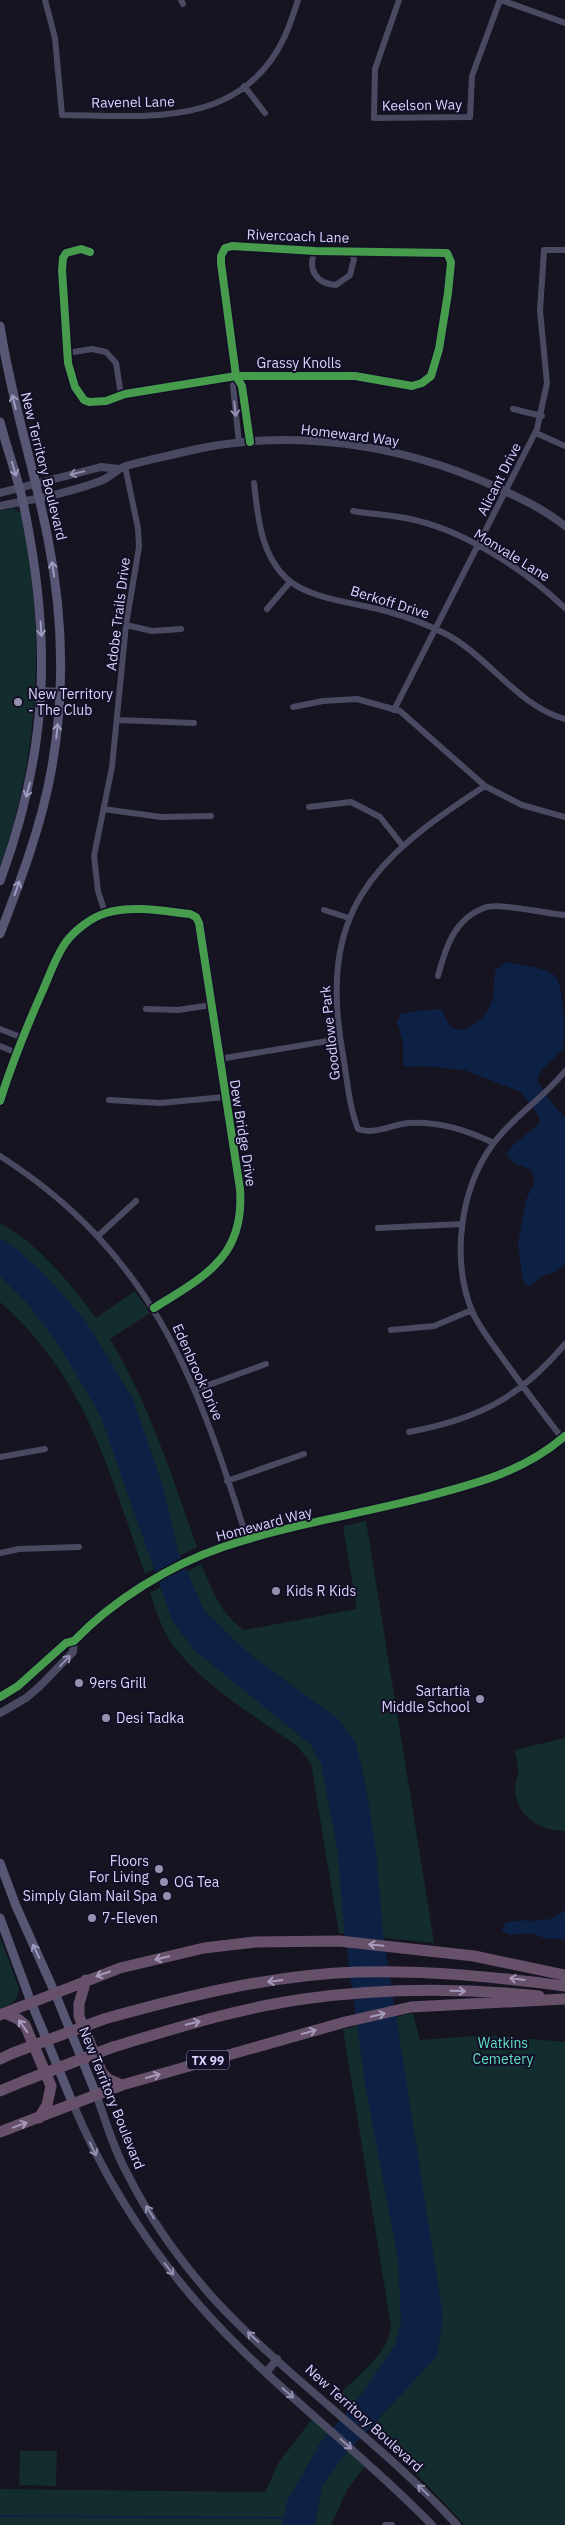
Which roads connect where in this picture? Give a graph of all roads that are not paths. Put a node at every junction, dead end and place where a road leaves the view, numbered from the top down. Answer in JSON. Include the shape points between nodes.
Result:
{"nodes":[{"id":1,"x":45,"y":0,"type":"edge"},
{"id":2,"x":298,"y":0,"type":"edge"},
{"id":3,"x":399,"y":0,"type":"edge"},
{"id":4,"x":501,"y":0,"type":"edge"},
{"id":5,"x":565,"y":23,"type":"edge"},
{"id":6,"x":244,"y":86,"type":"junction"},
{"id":7,"x":265,"y":113,"type":"dead end"},
{"id":8,"x":565,"y":250,"type":"edge"},
{"id":9,"x":315,"y":251,"type":"junction"},
{"id":10,"x":351,"y":251,"type":"junction"},
{"id":11,"x":90,"y":252,"type":"dead end"},
{"id":12,"x":0,"y":326,"type":"edge"},
{"id":13,"x":67,"y":353,"type":"junction"},
{"id":14,"x":3,"y":363,"type":"edge"},
{"id":15,"x":236,"y":376,"type":"junction"},
{"id":16,"x":431,"y":376,"type":"joint"},
{"id":17,"x":121,"y":395,"type":"junction"},
{"id":18,"x":513,"y":409,"type":"dead end"},
{"id":19,"x":542,"y":416,"type":"junction"},
{"id":20,"x":0,"y":422,"type":"edge"},
{"id":21,"x":536,"y":433,"type":"junction"},
{"id":22,"x":250,"y":442,"type":"junction"},
{"id":23,"x":239,"y":443,"type":"junction"},
{"id":24,"x":565,"y":446,"type":"edge"},
{"id":25,"x":122,"y":468,"type":"junction"},
{"id":26,"x":36,"y":483,"type":"junction"},
{"id":27,"x":254,"y":483,"type":"dead end"},
{"id":28,"x":20,"y":488,"type":"junction"},
{"id":29,"x":506,"y":491,"type":"junction"},
{"id":30,"x":0,"y":493,"type":"edge"},
{"id":31,"x":40,"y":497,"type":"junction"},
{"id":32,"x":23,"y":501,"type":"junction"},
{"id":33,"x":0,"y":506,"type":"edge"},
{"id":34,"x":353,"y":512,"type":"dead end"},
{"id":35,"x":565,"y":526,"type":"edge"},
{"id":36,"x":478,"y":546,"type":"junction"},
{"id":37,"x":290,"y":582,"type":"junction"},
{"id":38,"x":565,"y":608,"type":"edge"},
{"id":39,"x":267,"y":609,"type":"dead end"},
{"id":40,"x":126,"y":625,"type":"junction"},
{"id":41,"x":181,"y":629,"type":"dead end"},
{"id":42,"x":435,"y":629,"type":"junction"},
{"id":43,"x":42,"y":691,"type":"junction"},
{"id":44,"x":59,"y":692,"type":"junction"},
{"id":45,"x":293,"y":707,"type":"dead end"},
{"id":46,"x":394,"y":710,"type":"junction"},
{"id":47,"x":565,"y":719,"type":"edge"},
{"id":48,"x":118,"y":720,"type":"junction"},
{"id":49,"x":194,"y":722,"type":"dead end"},
{"id":50,"x":485,"y":786,"type":"junction"},
{"id":51,"x":309,"y":807,"type":"dead end"},
{"id":52,"x":103,"y":809,"type":"junction"},
{"id":53,"x":211,"y":816,"type":"dead end"},
{"id":54,"x":565,"y":817,"type":"edge"},
{"id":55,"x":403,"y":846,"type":"junction"},
{"id":56,"x":0,"y":881,"type":"edge"},
{"id":57,"x":324,"y":910,"type":"dead end"},
{"id":58,"x":105,"y":913,"type":"junction"},
{"id":59,"x":565,"y":915,"type":"edge"},
{"id":60,"x":349,"y":918,"type":"junction"},
{"id":61,"x":0,"y":934,"type":"edge"},
{"id":62,"x":438,"y":976,"type":"dead end"},
{"id":63,"x":211,"y":1004,"type":"junction"},
{"id":64,"x":146,"y":1009,"type":"dead end"},
{"id":65,"x":0,"y":1029,"type":"edge"},
{"id":66,"x":23,"y":1038,"type":"junction"},
{"id":67,"x":340,"y":1039,"type":"junction"},
{"id":68,"x":0,"y":1046,"type":"edge"},
{"id":69,"x":17,"y":1053,"type":"junction"},
{"id":70,"x":219,"y":1059,"type":"junction"},
{"id":71,"x":565,"y":1071,"type":"edge"},
{"id":72,"x":225,"y":1097,"type":"junction"},
{"id":73,"x":109,"y":1100,"type":"dead end"},
{"id":74,"x":0,"y":1101,"type":"edge"},
{"id":75,"x":494,"y":1143,"type":"junction"},
{"id":76,"x":0,"y":1156,"type":"edge"},
{"id":77,"x":136,"y":1202,"type":"dead end"},
{"id":78,"x":462,"y":1224,"type":"junction"},
{"id":79,"x":378,"y":1228,"type":"dead end"},
{"id":80,"x":98,"y":1236,"type":"junction"},
{"id":81,"x":154,"y":1308,"type":"junction"},
{"id":82,"x":472,"y":1310,"type":"junction"},
{"id":83,"x":391,"y":1330,"type":"dead end"},
{"id":84,"x":565,"y":1344,"type":"edge"},
{"id":85,"x":266,"y":1364,"type":"dead end"},
{"id":86,"x":523,"y":1387,"type":"junction"},
{"id":87,"x":195,"y":1390,"type":"junction"},
{"id":88,"x":409,"y":1432,"type":"dead end"},
{"id":89,"x":563,"y":1437,"type":"edge"},
{"id":90,"x":45,"y":1449,"type":"dead end"},
{"id":91,"x":304,"y":1454,"type":"dead end"},
{"id":92,"x":0,"y":1457,"type":"edge"},
{"id":93,"x":227,"y":1481,"type":"junction"},
{"id":94,"x":247,"y":1540,"type":"junction"},
{"id":95,"x":79,"y":1547,"type":"dead end"},
{"id":96,"x":0,"y":1553,"type":"edge"},
{"id":97,"x":74,"y":1641,"type":"junction"},
{"id":98,"x":36,"y":1671,"type":"junction"},
{"id":99,"x":45,"y":1681,"type":"junction"},
{"id":100,"x":0,"y":1697,"type":"edge"},
{"id":101,"x":0,"y":1713,"type":"edge"},
{"id":102,"x":0,"y":1863,"type":"edge"},
{"id":103,"x":3,"y":1880,"type":"edge"},
{"id":104,"x":0,"y":1918,"type":"edge"},
{"id":105,"x":565,"y":1975,"type":"edge"},
{"id":106,"x":86,"y":1980,"type":"junction"},
{"id":107,"x":565,"y":1986,"type":"edge"},
{"id":108,"x":55,"y":1992,"type":"junction"},
{"id":109,"x":565,"y":1999,"type":"edge"},
{"id":110,"x":31,"y":2002,"type":"junction"},
{"id":111,"x":2,"y":2014,"type":"edge"},
{"id":112,"x":0,"y":2059,"type":"edge"},
{"id":113,"x":122,"y":2085,"type":"junction"},
{"id":114,"x":0,"y":2091,"type":"edge"},
{"id":115,"x":96,"y":2094,"type":"junction"},
{"id":116,"x":73,"y":2104,"type":"junction"},
{"id":117,"x":39,"y":2118,"type":"junction"},
{"id":118,"x":0,"y":2132,"type":"edge"},
{"id":119,"x":193,"y":2274,"type":"junction"},
{"id":120,"x":180,"y":2283,"type":"junction"},
{"id":121,"x":278,"y":2360,"type":"junction"},
{"id":122,"x":266,"y":2373,"type":"junction"},
{"id":123,"x":384,"y":2525,"type":"edge"},
{"id":124,"x":392,"y":2525,"type":"edge"},
{"id":125,"x":432,"y":2525,"type":"edge"},
{"id":126,"x":457,"y":2525,"type":"edge"}],
"edges":[{"from":1,"to":6,"type":"street","name":"Ravenel Lane","via":[[55,38],[62,115],[177,114],[207,106]]},
{"from":2,"to":6,"type":"street","name":"Ravenel Lane","via":[[276,52]]},
{"from":3,"to":4,"type":"street","name":"Keelson Way","via":[[375,69],[374,118],[470,117],[472,76]]},
{"from":4,"to":5,"type":"street"},
{"from":6,"to":7,"type":"street"},
{"from":8,"to":19,"type":"street","name":"Alicant Drive","via":[[544,250],[541,318],[547,383]]},
{"from":9,"to":10,"type":"street","name":"Rivercoach Lane"},
{"from":9,"to":10,"type":"street","name":"Rivercoach Lane","via":[[312,258],[314,275],[328,284],[336,284],[350,276],[354,259]]},
{"from":9,"to":15,"type":"street","name":"Rivercoach Lane","via":[[225,248],[220,263]]},
{"from":10,"to":16,"type":"street","name":"Rivercoach Lane","via":[[448,253],[451,262],[442,331]]},
{"from":11,"to":13,"type":"street","via":[[73,250],[63,258]]},
{"from":12,"to":14,"type":"main road","name":"New Territory Boulevard"},
{"from":13,"to":17,"type":"street","via":[[92,349],[106,352],[116,363]]},
{"from":13,"to":17,"type":"street","name":"Grassy Knolls","via":[[75,387],[84,400],[106,401]]},
{"from":26,"to":14,"type":"main road","name":"New Territory Boulevard","one_way":true},
{"from":15,"to":16,"type":"street","name":"Grassy Knolls","via":[[355,376],[412,386]]},
{"from":15,"to":17,"type":"street","name":"Grassy Knolls"},
{"from":15,"to":22,"type":"street","via":[[242,386]]},
{"from":15,"to":23,"type":"street","one_way":true,"via":[[233,386]]},
{"from":18,"to":19,"type":"street"},
{"from":19,"to":21,"type":"street","name":"Alicant Drive"},
{"from":20,"to":28,"type":"main road","name":"New Territory Boulevard","one_way":true},
{"from":21,"to":24,"type":"street"},
{"from":21,"to":29,"type":"street","name":"Alicant Drive"},
{"from":22,"to":23,"type":"street","name":"Homeward Way"},
{"from":22,"to":29,"type":"street","name":"Homeward Way","via":[[294,440],[372,447],[426,460]]},
{"from":23,"to":25,"type":"street","name":"Homeward Way","via":[[190,450]]},
{"from":25,"to":26,"type":"street","name":"Homeward Way","one_way":true,"via":[[102,467]]},
{"from":25,"to":31,"type":"street","name":"Homeward Way","via":[[104,479]]},
{"from":25,"to":40,"type":"street","name":"Adobe Trails Drive","via":[[138,528],[139,547]]},
{"from":26,"to":28,"type":"street","name":"Homeward Way"},
{"from":26,"to":31,"type":"main road","name":"New Territory Boulevard"},
{"from":27,"to":37,"type":"street","name":"Berkoff Drive","via":[[264,543]]},
{"from":28,"to":30,"type":"street","name":"Homeward Way"},
{"from":28,"to":32,"type":"main road","name":"New Territory Boulevard"},
{"from":29,"to":35,"type":"street","name":"Homeward Way"},
{"from":29,"to":36,"type":"street","name":"Alicant Drive"},
{"from":31,"to":32,"type":"street","name":"Homeward Way"},
{"from":44,"to":31,"type":"main road","name":"New Territory Boulevard","one_way":true,"via":[[58,606]]},
{"from":32,"to":33,"type":"street","name":"Homeward Way"},
{"from":32,"to":43,"type":"main road","name":"New Territory Boulevard","one_way":true,"via":[[40,609]]},
{"from":34,"to":36,"type":"street","name":"Monvale Lane","via":[[410,519]]},
{"from":36,"to":38,"type":"street","name":"Monvale Lane","via":[[530,579]]},
{"from":36,"to":42,"type":"street","name":"Alicant Drive"},
{"from":37,"to":39,"type":"street"},
{"from":37,"to":42,"type":"street","name":"Berkoff Drive","via":[[323,596],[389,612]]},
{"from":40,"to":41,"type":"street","via":[[152,631]]},
{"from":40,"to":48,"type":"street","name":"Adobe Trails Drive"},
{"from":42,"to":46,"type":"street","name":"Alicant Drive"},
{"from":42,"to":47,"type":"street","name":"Berkoff Drive","via":[[478,656],[530,702]]},
{"from":43,"to":44,"type":"street"},
{"from":43,"to":56,"type":"main road","name":"New Territory Boulevard","one_way":true,"via":[[30,783]]},
{"from":61,"to":44,"type":"main road","name":"New Territory Boulevard","one_way":true,"via":[[23,872],[50,774]]},
{"from":45,"to":46,"type":"street","via":[[357,699]]},
{"from":46,"to":50,"type":"street","via":[[400,711]]},
{"from":48,"to":49,"type":"street"},
{"from":48,"to":52,"type":"street","name":"Adobe Trails Drive"},
{"from":50,"to":54,"type":"street","via":[[522,806]]},
{"from":50,"to":55,"type":"street","name":"Goodlowe Park","via":[[437,816]]},
{"from":51,"to":55,"type":"street","via":[[350,802],[380,817]]},
{"from":52,"to":53,"type":"street","via":[[161,817]]},
{"from":52,"to":58,"type":"street","name":"Adobe Trails Drive","via":[[93,866]]},
{"from":55,"to":60,"type":"street","name":"Goodlowe Park","via":[[390,856],[363,891]]},
{"from":57,"to":60,"type":"street"},
{"from":58,"to":63,"type":"street","name":"Dew Bridge Drive","via":[[131,910],[196,917]]},
{"from":58,"to":66,"type":"street","via":[[74,933],[62,949]]},
{"from":59,"to":62,"type":"street","via":[[484,907],[460,924],[445,948]]},
{"from":60,"to":67,"type":"street","name":"Goodlowe Park","via":[[336,974]]},
{"from":63,"to":64,"type":"street","via":[[178,1010]]},
{"from":63,"to":70,"type":"street","name":"Dew Bridge Drive"},
{"from":65,"to":66,"type":"street"},
{"from":66,"to":69,"type":"street"},
{"from":67,"to":70,"type":"street"},
{"from":67,"to":75,"type":"street","name":"Goodlowe Park","via":[[358,1129],[366,1132],[426,1122],[450,1126]]},
{"from":68,"to":69,"type":"street"},
{"from":69,"to":74,"type":"street"},
{"from":70,"to":72,"type":"street","name":"Dew Bridge Drive"},
{"from":71,"to":75,"type":"street"},
{"from":72,"to":73,"type":"street","via":[[160,1103]]},
{"from":72,"to":81,"type":"street","name":"Dew Bridge Drive","via":[[240,1189],[238,1228],[231,1246],[214,1267]]},
{"from":75,"to":78,"type":"street","via":[[474,1178]]},
{"from":76,"to":80,"type":"street","name":"Edenbrook Drive","via":[[38,1182]]},
{"from":77,"to":80,"type":"street"},
{"from":78,"to":79,"type":"street"},
{"from":78,"to":82,"type":"street","via":[[464,1273]]},
{"from":80,"to":81,"type":"street","name":"Edenbrook Drive"},
{"from":81,"to":87,"type":"street","name":"Edenbrook Drive"},
{"from":82,"to":83,"type":"street","via":[[434,1326]]},
{"from":82,"to":86,"type":"street"},
{"from":84,"to":86,"type":"street","via":[[544,1370]]},
{"from":85,"to":87,"type":"street"},
{"from":86,"to":88,"type":"street","via":[[482,1412],[446,1425]]},
{"from":86,"to":89,"type":"street"},
{"from":87,"to":93,"type":"street","name":"Edenbrook Drive"},
{"from":89,"to":94,"type":"street","name":"Homeward Way","via":[[532,1459],[490,1480]]},
{"from":90,"to":92,"type":"street"},
{"from":91,"to":93,"type":"street"},
{"from":93,"to":94,"type":"street","name":"Edenbrook Drive"},
{"from":94,"to":97,"type":"street","name":"Homeward Way","via":[[194,1560],[152,1581],[111,1607]]},
{"from":95,"to":96,"type":"street","via":[[19,1549]]},
{"from":97,"to":98,"type":"street","name":"Homeward Way","via":[[66,1643]]},
{"from":99,"to":97,"type":"street","name":"Homeward Way","one_way":true,"via":[[73,1652]]},
{"from":98,"to":99,"type":"street"},
{"from":98,"to":100,"type":"street","name":"Homeward Way"},
{"from":99,"to":101,"type":"street","name":"Homeward Way","via":[[26,1698]]},
{"from":102,"to":103,"type":"main road","name":"New Territory Boulevard"},
{"from":108,"to":103,"type":"main road","name":"New Territory Boulevard","one_way":true},
{"from":104,"to":110,"type":"main road"},
{"from":105,"to":106,"type":"highway","one_way":true,"via":[[474,1956],[340,1941],[281,1940],[204,1948],[120,1968]]},
{"from":106,"to":108,"type":"highway"},
{"from":106,"to":113,"type":"highway","via":[[78,2004],[79,2016],[102,2073]]},
{"from":107,"to":112,"type":"highway","one_way":true,"bridge":true,"via":[[410,1972],[340,1974],[240,1986],[104,2019]]},
{"from":108,"to":110,"type":"highway"},
{"from":108,"to":115,"type":"main road","name":"New Territory Boulevard"},
{"from":113,"to":109,"type":"highway","number":"TX 99","one_way":true,"via":[[345,2022],[411,2007]]},
{"from":114,"to":109,"type":"highway","one_way":true,"bridge":true,"via":[[113,2047],[190,2023],[303,1999],[410,1991],[500,1992]]},
{"from":110,"to":111,"type":"highway"},
{"from":110,"to":116,"type":"main road"},
{"from":117,"to":111,"type":"highway","one_way":true,"via":[[47,2106],[51,2086],[25,2026],[18,2019]]},
{"from":113,"to":115,"type":"highway","number":"TX 99"},
{"from":115,"to":116,"type":"highway","number":"TX 99"},
{"from":119,"to":115,"type":"street","name":"New Territory Boulevard","one_way":true,"via":[[128,2176]]},
{"from":116,"to":117,"type":"highway","number":"TX 99"},
{"from":116,"to":120,"type":"street","one_way":true,"via":[[111,2183]]},
{"from":118,"to":117,"type":"highway","number":"TX 99","one_way":true},
{"from":119,"to":120,"type":"street"},
{"from":121,"to":119,"type":"street","name":"New Territory Boulevard","one_way":true},
{"from":120,"to":122,"type":"street"},
{"from":121,"to":122,"type":"street"},
{"from":126,"to":121,"type":"street","name":"New Territory Boulevard","one_way":true,"via":[[374,2444]]},
{"from":122,"to":125,"type":"street","one_way":true},
{"from":123,"to":124,"type":"street"}]}
